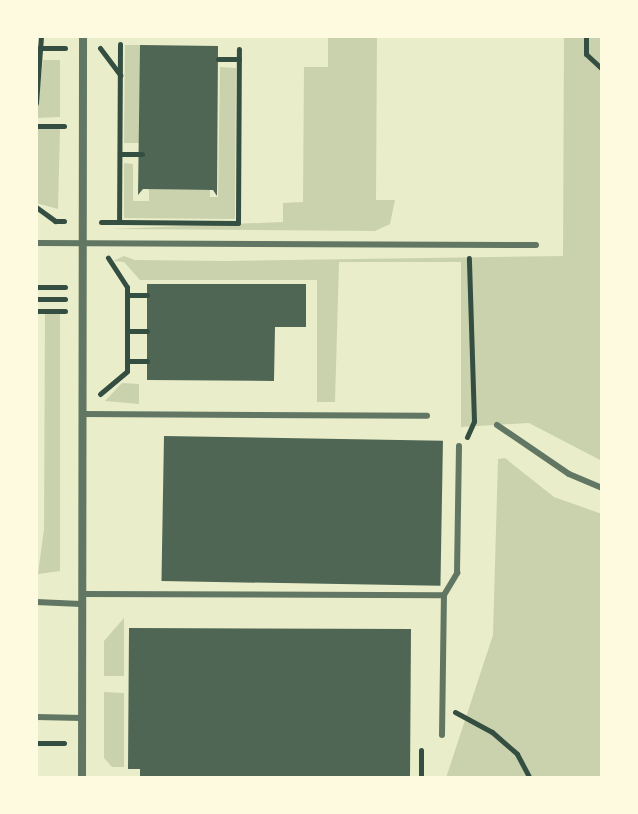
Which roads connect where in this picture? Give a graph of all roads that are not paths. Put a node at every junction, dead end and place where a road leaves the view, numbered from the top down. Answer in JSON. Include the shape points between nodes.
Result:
{"nodes":[{"id":1,"x":83,"y":36,"type":"edge"},
{"id":2,"x":36,"y":243,"type":"edge"},
{"id":3,"x":82,"y":243,"type":"junction"},
{"id":4,"x":536,"y":245,"type":"dead end"},
{"id":5,"x":82,"y":414,"type":"junction"},
{"id":6,"x":427,"y":416,"type":"dead end"},
{"id":7,"x":497,"y":425,"type":"dead end"},
{"id":8,"x":459,"y":446,"type":"dead end"},
{"id":9,"x":602,"y":488,"type":"edge"},
{"id":10,"x":82,"y":594,"type":"junction"},
{"id":11,"x":444,"y":595,"type":"junction"},
{"id":12,"x":36,"y":602,"type":"edge"},
{"id":13,"x":81,"y":604,"type":"junction"},
{"id":14,"x":36,"y":717,"type":"edge"},
{"id":15,"x":82,"y":718,"type":"junction"},
{"id":16,"x":442,"y":735,"type":"dead end"},
{"id":17,"x":82,"y":778,"type":"edge"}],
"edges":[{"from":1,"to":3,"type":"street"},
{"from":2,"to":3,"type":"lane"},
{"from":3,"to":4,"type":"lane"},
{"from":3,"to":5,"type":"street"},
{"from":5,"to":6,"type":"lane"},
{"from":5,"to":10,"type":"street"},
{"from":7,"to":9,"type":"lane","via":[[569,474]]},
{"from":8,"to":11,"type":"lane","via":[[457,573]]},
{"from":10,"to":11,"type":"lane"},
{"from":10,"to":13,"type":"street"},
{"from":11,"to":16,"type":"lane"},
{"from":12,"to":13,"type":"lane"},
{"from":13,"to":15,"type":"street"},
{"from":14,"to":15,"type":"lane"},
{"from":15,"to":17,"type":"street"}]}
